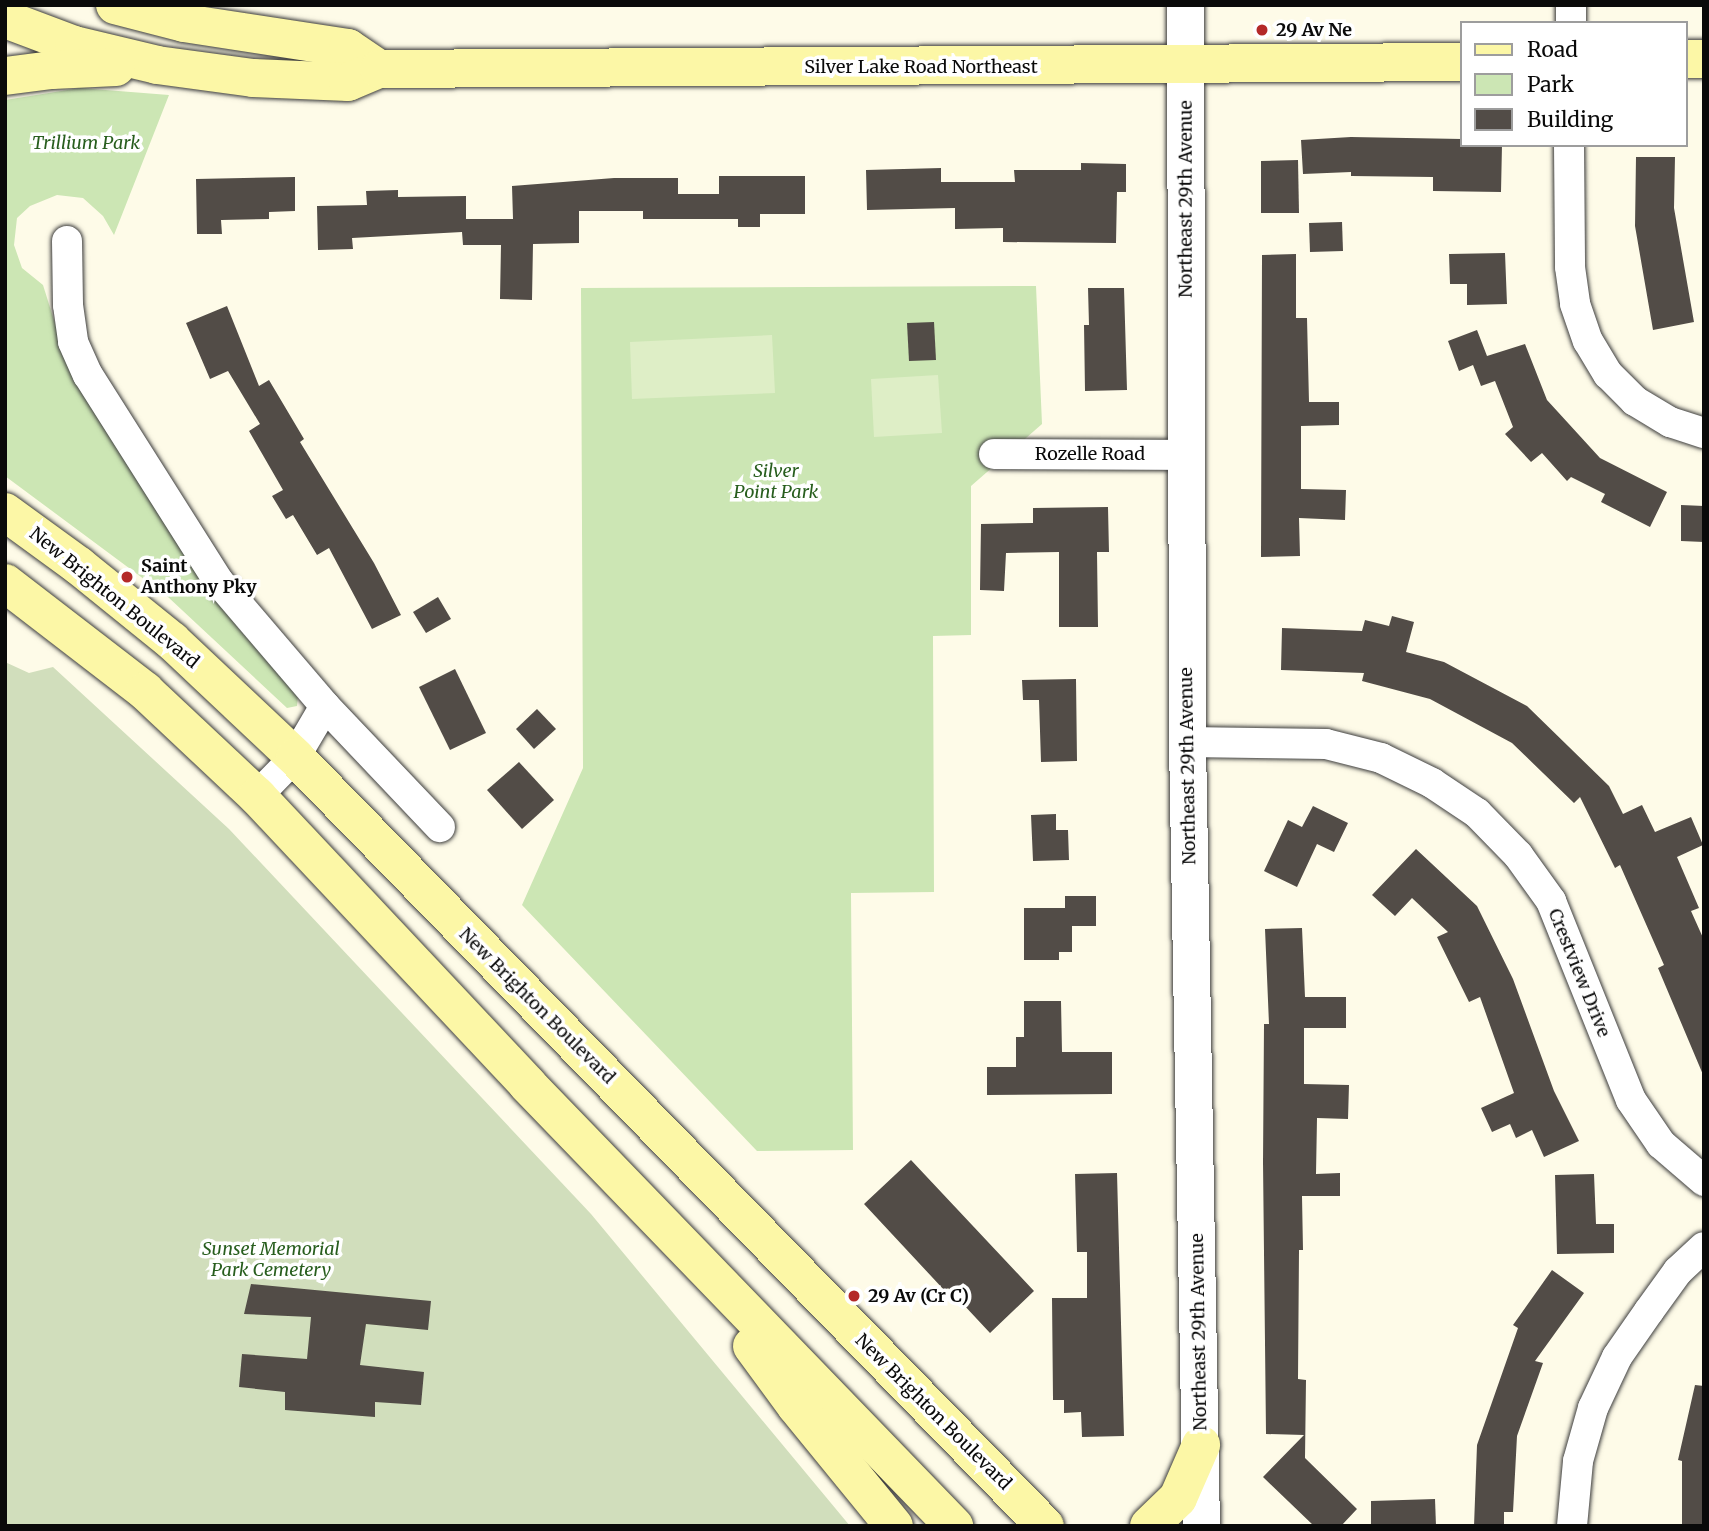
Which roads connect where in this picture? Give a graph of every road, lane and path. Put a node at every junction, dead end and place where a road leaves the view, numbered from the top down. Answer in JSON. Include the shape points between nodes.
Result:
{"nodes":[{"id":1,"x":115,"y":5,"type":"edge"},
{"id":2,"x":1185,"y":5,"type":"edge"},
{"id":3,"x":5,"y":19,"type":"edge"},
{"id":4,"x":1460,"y":62,"type":"edge"},
{"id":5,"x":157,"y":65,"type":"junction"},
{"id":6,"x":1186,"y":66,"type":"junction"},
{"id":7,"x":379,"y":69,"type":"junction"},
{"id":8,"x":5,"y":76,"type":"edge"},
{"id":9,"x":1569,"y":147,"type":"edge"},
{"id":10,"x":67,"y":241,"type":"dead end"},
{"id":11,"x":1704,"y":433,"type":"edge"},
{"id":12,"x":994,"y":454,"type":"dead end"},
{"id":13,"x":1187,"y":455,"type":"junction"},
{"id":14,"x":5,"y":512,"type":"edge"},
{"id":15,"x":5,"y":583,"type":"edge"},
{"id":16,"x":325,"y":706,"type":"junction"},
{"id":17,"x":1187,"y":742,"type":"junction"},
{"id":18,"x":295,"y":757,"type":"junction"},
{"id":19,"x":257,"y":796,"type":"junction"},
{"id":20,"x":440,"y":827,"type":"dead end"},
{"id":21,"x":1704,"y":1181,"type":"edge"},
{"id":22,"x":671,"y":1233,"type":"junction"},
{"id":23,"x":1704,"y":1247,"type":"edge"},
{"id":24,"x":1201,"y":1445,"type":"junction"},
{"id":25,"x":1004,"y":1485,"type":"junction"},
{"id":26,"x":894,"y":1526,"type":"edge"},
{"id":27,"x":954,"y":1526,"type":"edge"},
{"id":28,"x":1045,"y":1526,"type":"edge"},
{"id":29,"x":1074,"y":1526,"type":"edge"},
{"id":30,"x":1149,"y":1526,"type":"edge"},
{"id":31,"x":1201,"y":1526,"type":"edge"},
{"id":32,"x":1572,"y":1526,"type":"edge"}],
"edges":[{"from":1,"to":7,"type":"main road","via":[[184,23],[348,48]]},
{"from":2,"to":6,"type":"street","name":"Northeast 29th Avenue"},
{"from":3,"to":5,"type":"main road","name":"Silver Lake Road Northeast","via":[[74,45]]},
{"from":4,"to":6,"type":"main road","name":"Silver Lake Road Northeast"},
{"from":5,"to":7,"type":"main road","name":"Silver Lake Road Northeast","via":[[253,78],[348,82]]},
{"from":5,"to":8,"type":"main road"},
{"from":6,"to":7,"type":"main road","name":"Silver Lake Road Northeast"},
{"from":6,"to":13,"type":"street","name":"Northeast 29th Avenue"},
{"from":9,"to":11,"type":"street","via":[[1570,267],[1575,304],[1588,341],[1608,374],[1635,401],[1670,422]]},
{"from":10,"to":16,"type":"street","via":[[73,342],[88,375],[219,582]]},
{"from":12,"to":13,"type":"street","name":"Rozelle Road"},
{"from":13,"to":17,"type":"street","name":"Northeast 29th Avenue"},
{"from":14,"to":18,"type":"main road","name":"New Brighton Boulevard","via":[[172,641]]},
{"from":15,"to":19,"type":"main road","via":[[145,691]]},
{"from":16,"to":18,"type":"street"},
{"from":16,"to":20,"type":"street"},
{"from":17,"to":21,"type":"street","name":"Crestview Drive","via":[[1326,744],[1359,752],[1432,783],[1477,813],[1518,855],[1551,901],[1631,1100],[1661,1144]]},
{"from":17,"to":24,"type":"street","name":"Northeast 29th Avenue"},
{"from":18,"to":19,"type":"street"},
{"from":18,"to":25,"type":"main road","name":"New Brighton Boulevard"},
{"from":19,"to":22,"type":"main road"},
{"from":22,"to":26,"type":"main road","via":[[796,1406]]},
{"from":22,"to":27,"type":"main road"},
{"from":23,"to":32,"type":"street","via":[[1678,1271],[1617,1357],[1593,1408],[1578,1461]]},
{"from":24,"to":30,"type":"main road","via":[[1178,1498]]},
{"from":24,"to":31,"type":"street","name":"Northeast 29th Avenue"},
{"from":25,"to":28,"type":"main road","name":"New Brighton Boulevard"},
{"from":25,"to":29,"type":"main road"}]}
